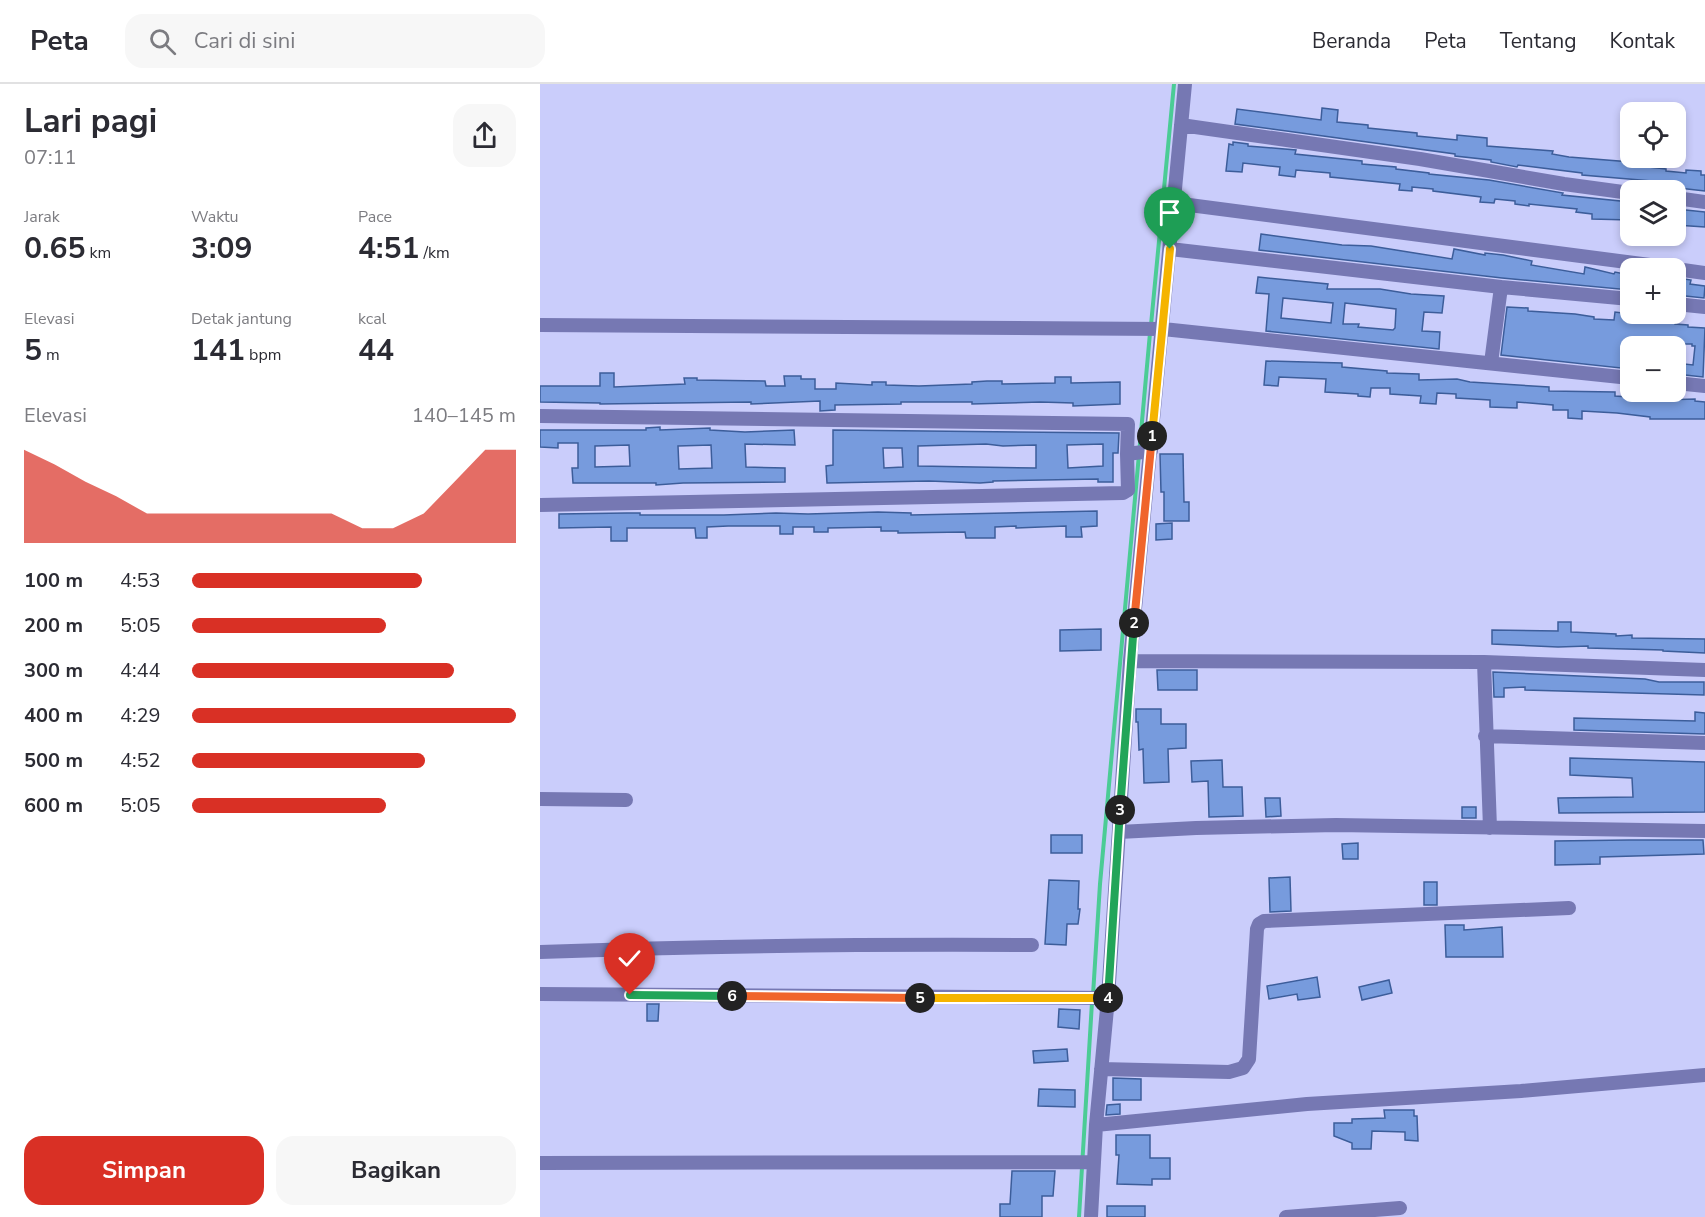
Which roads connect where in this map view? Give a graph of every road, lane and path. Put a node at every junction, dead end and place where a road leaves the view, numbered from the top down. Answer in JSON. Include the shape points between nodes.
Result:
{"nodes":[{"id":1,"x":1185,"y":84,"type":"edge"},
{"id":2,"x":1181,"y":126,"type":"junction"},
{"id":3,"x":1620,"y":192,"type":"edge"},
{"id":4,"x":1686,"y":199,"type":"edge"},
{"id":5,"x":1705,"y":202,"type":"edge"},
{"id":6,"x":1174,"y":203,"type":"junction"},
{"id":7,"x":1170,"y":249,"type":"junction"},
{"id":8,"x":1620,"y":262,"type":"edge"},
{"id":9,"x":1686,"y":271,"type":"edge"},
{"id":10,"x":1705,"y":273,"type":"edge"},
{"id":11,"x":1501,"y":287,"type":"junction"},
{"id":12,"x":1620,"y":298,"type":"edge"},
{"id":13,"x":1686,"y":305,"type":"edge"},
{"id":14,"x":1705,"y":307,"type":"edge"},
{"id":15,"x":540,"y":325,"type":"edge"},
{"id":16,"x":1163,"y":329,"type":"junction"},
{"id":17,"x":1491,"y":363,"type":"junction"},
{"id":18,"x":1620,"y":377,"type":"edge"},
{"id":19,"x":1686,"y":384,"type":"edge"},
{"id":20,"x":1705,"y":386,"type":"edge"},
{"id":21,"x":540,"y":416,"type":"edge"},
{"id":22,"x":1139,"y":453,"type":"junction"},
{"id":23,"x":540,"y":505,"type":"edge"},
{"id":24,"x":1131,"y":661,"type":"junction"},
{"id":25,"x":1484,"y":662,"type":"junction"},
{"id":26,"x":1705,"y":670,"type":"edge"},
{"id":27,"x":1485,"y":736,"type":"junction"},
{"id":28,"x":1705,"y":743,"type":"edge"},
{"id":29,"x":540,"y":799,"type":"edge"},
{"id":30,"x":626,"y":800,"type":"dead end"},
{"id":31,"x":1490,"y":828,"type":"junction"},
{"id":32,"x":1705,"y":831,"type":"edge"},
{"id":33,"x":1119,"y":832,"type":"junction"},
{"id":34,"x":1569,"y":908,"type":"dead end"},
{"id":35,"x":1032,"y":945,"type":"dead end"},
{"id":36,"x":540,"y":952,"type":"edge"},
{"id":37,"x":540,"y":994,"type":"edge"},
{"id":38,"x":1099,"y":997,"type":"junction"},
{"id":39,"x":1101,"y":1069,"type":"junction"},
{"id":40,"x":1705,"y":1076,"type":"edge"},
{"id":41,"x":1096,"y":1125,"type":"junction"},
{"id":42,"x":1094,"y":1162,"type":"junction"},
{"id":43,"x":540,"y":1163,"type":"edge"},
{"id":44,"x":1400,"y":1208,"type":"dead end"},
{"id":45,"x":1091,"y":1217,"type":"edge"},
{"id":46,"x":1286,"y":1217,"type":"edge"}],
"edges":[{"from":1,"to":2,"type":"street"},
{"from":2,"to":3,"type":"street"},
{"from":2,"to":6,"type":"street"},
{"from":4,"to":5,"type":"street"},
{"from":6,"to":7,"type":"street"},
{"from":6,"to":8,"type":"street"},
{"from":7,"to":11,"type":"street"},
{"from":7,"to":16,"type":"street"},
{"from":9,"to":10,"type":"street"},
{"from":11,"to":12,"type":"street"},
{"from":11,"to":17,"type":"street"},
{"from":13,"to":14,"type":"street"},
{"from":15,"to":16,"type":"street"},
{"from":16,"to":17,"type":"street"},
{"from":16,"to":22,"type":"street"},
{"from":17,"to":18,"type":"street"},
{"from":19,"to":20,"type":"street"},
{"from":21,"to":22,"type":"street","via":[[1128,424]]},
{"from":22,"to":23,"type":"street","via":[[1128,490],[1123,494]]},
{"from":22,"to":24,"type":"street"},
{"from":24,"to":25,"type":"street"},
{"from":24,"to":33,"type":"street"},
{"from":25,"to":26,"type":"street"},
{"from":25,"to":27,"type":"street"},
{"from":27,"to":28,"type":"street"},
{"from":27,"to":31,"type":"street"},
{"from":29,"to":30,"type":"street"},
{"from":31,"to":32,"type":"street"},
{"from":31,"to":33,"type":"street","via":[[1336,825]]},
{"from":33,"to":38,"type":"street"},
{"from":34,"to":39,"type":"street","via":[[1264,921],[1257,929],[1249,1059],[1243,1068],[1229,1072]]},
{"from":35,"to":36,"type":"street","via":[[845,944]]},
{"from":37,"to":38,"type":"street"},
{"from":38,"to":39,"type":"street"},
{"from":39,"to":41,"type":"street"},
{"from":40,"to":41,"type":"street","via":[[1285,1106]]},
{"from":41,"to":42,"type":"street"},
{"from":42,"to":43,"type":"street"},
{"from":42,"to":45,"type":"street"},
{"from":44,"to":46,"type":"street"}]}
